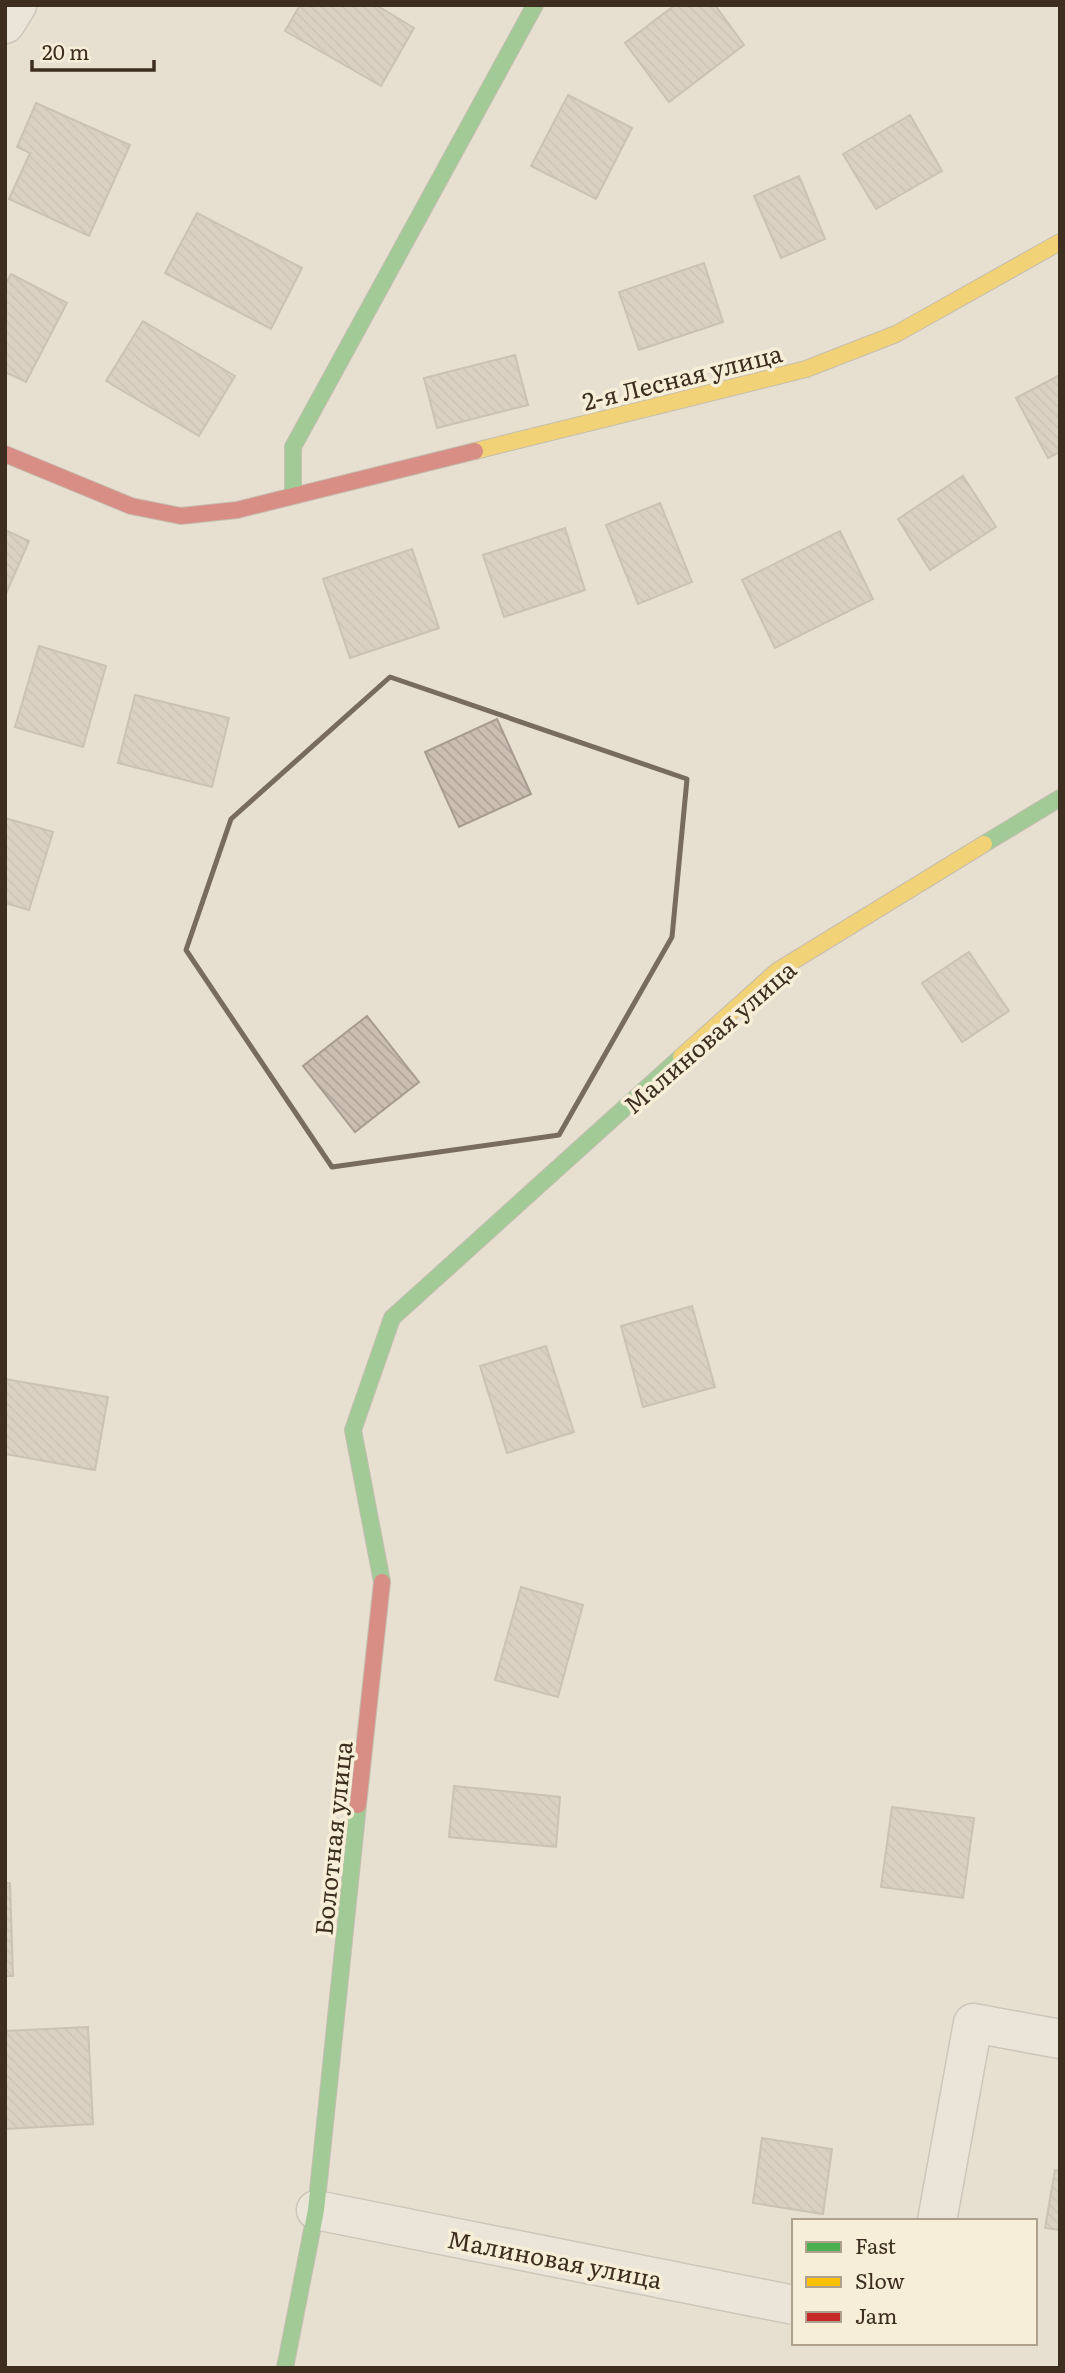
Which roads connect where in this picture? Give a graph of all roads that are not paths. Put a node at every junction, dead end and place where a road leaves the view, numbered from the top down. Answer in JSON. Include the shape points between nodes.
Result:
{"nodes":[{"id":1,"x":17,"y":5,"type":"edge"},
{"id":2,"x":535,"y":5,"type":"edge"},
{"id":3,"x":5,"y":24,"type":"edge"},
{"id":4,"x":1060,"y":242,"type":"edge"},
{"id":5,"x":5,"y":454,"type":"edge"},
{"id":6,"x":293,"y":495,"type":"junction"},
{"id":7,"x":1060,"y":798,"type":"edge"},
{"id":8,"x":392,"y":1318,"type":"joint"},
{"id":9,"x":1060,"y":2039,"type":"edge"},
{"id":10,"x":316,"y":2210,"type":"junction"},
{"id":11,"x":937,"y":2219,"type":"edge"},
{"id":12,"x":792,"y":2305,"type":"edge"},
{"id":13,"x":285,"y":2368,"type":"edge"}],
"edges":[{"from":1,"to":3,"type":"street"},
{"from":2,"to":6,"type":"street","via":[[293,447]]},
{"from":4,"to":6,"type":"street","name":"2-я Лесная улица","via":[[896,334],[806,369]]},
{"from":5,"to":6,"type":"street","name":"2-я Лесная улица","via":[[131,506],[181,516],[237,510]]},
{"from":7,"to":8,"type":"street","name":"Малиновая улица","via":[[777,971]]},
{"from":8,"to":10,"type":"street","name":"Болотная улица","via":[[353,1430],[382,1579]]},
{"from":9,"to":11,"type":"street","via":[[973,2023]]},
{"from":10,"to":12,"type":"street","name":"Малиновая улица"},
{"from":10,"to":13,"type":"street","name":"Болотная улица"}]}
